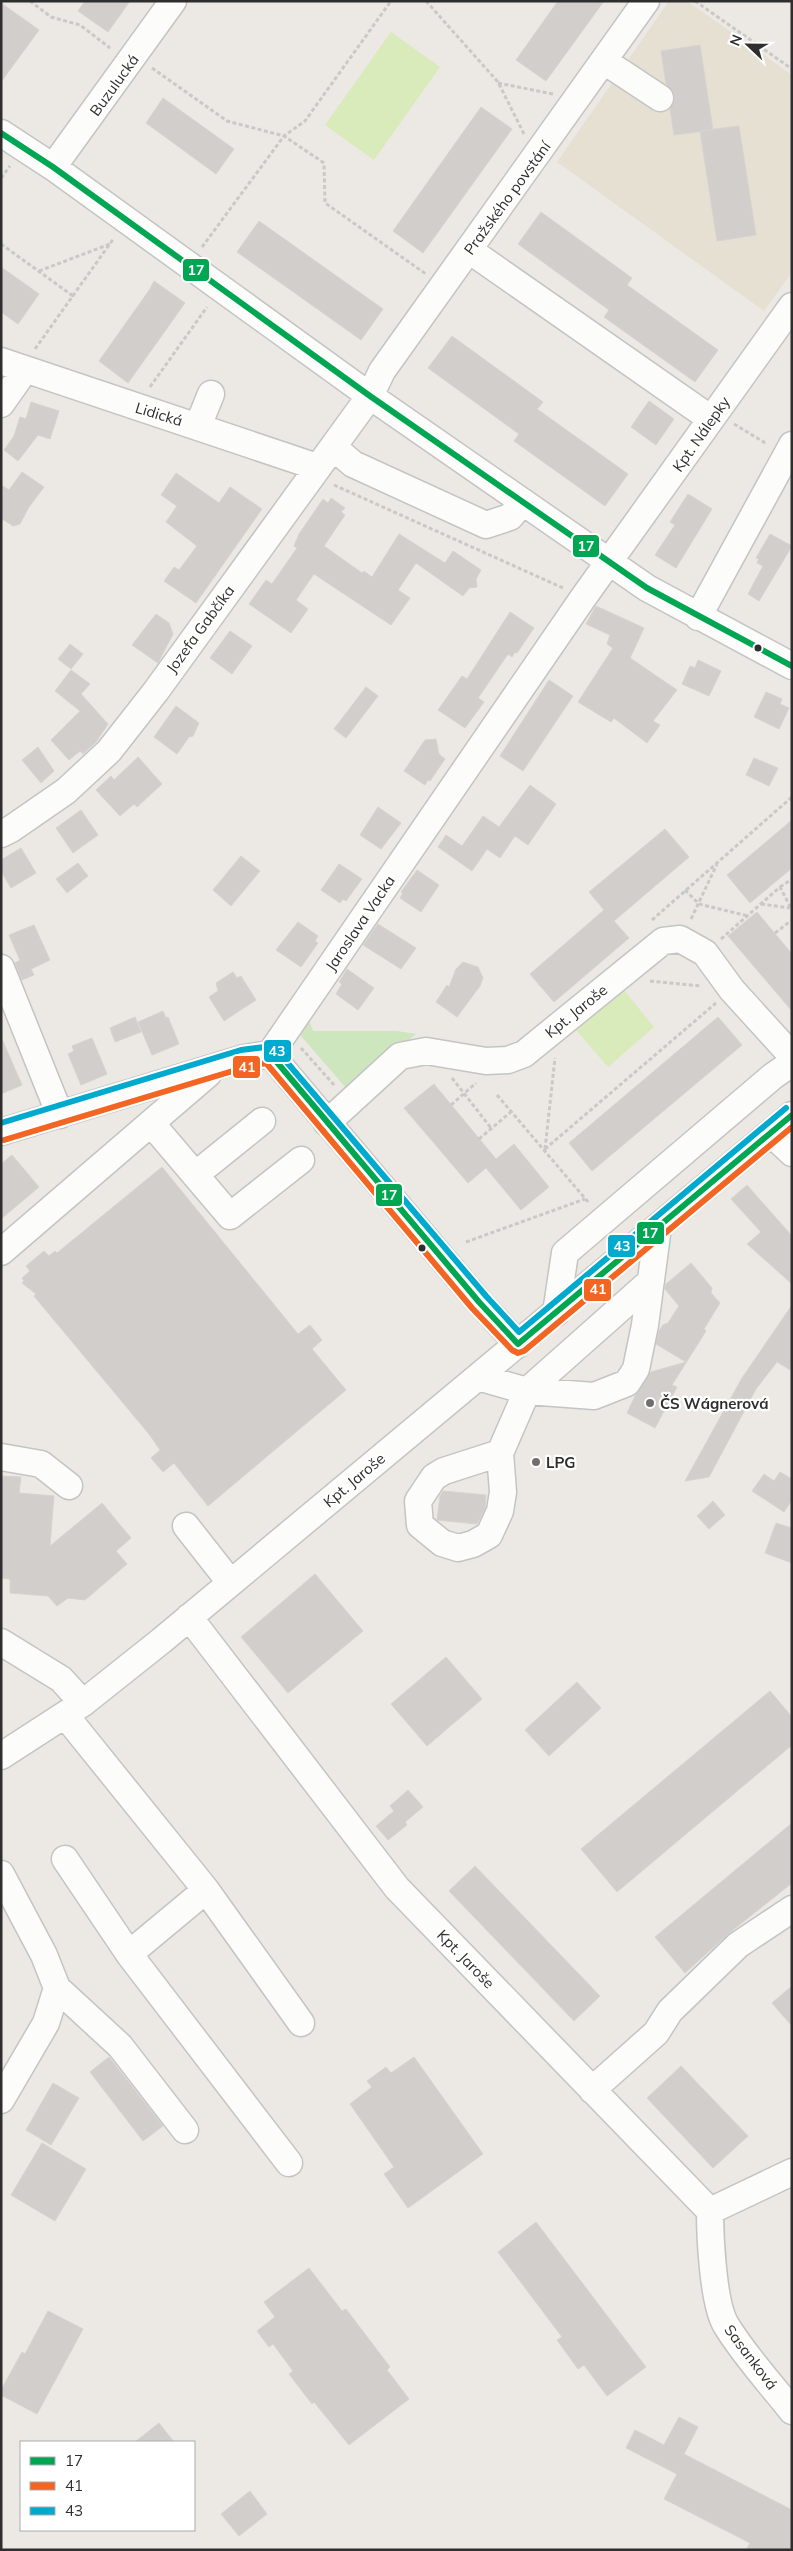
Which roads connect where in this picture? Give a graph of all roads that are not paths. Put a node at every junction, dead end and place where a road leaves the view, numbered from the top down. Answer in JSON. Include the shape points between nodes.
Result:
{"nodes":[{"id":1,"x":173,"y":1,"type":"edge"},
{"id":2,"x":646,"y":1,"type":"edge"},
{"id":3,"x":604,"y":61,"type":"junction"},
{"id":4,"x":660,"y":98,"type":"dead end"},
{"id":5,"x":1,"y":133,"type":"edge"},
{"id":6,"x":53,"y":167,"type":"junction"},
{"id":7,"x":469,"y":250,"type":"junction"},
{"id":8,"x":792,"y":306,"type":"edge"},
{"id":9,"x":19,"y":362,"type":"edge"},
{"id":10,"x":211,"y":394,"type":"dead end"},
{"id":11,"x":370,"y":396,"type":"junction"},
{"id":12,"x":1,"y":404,"type":"edge"},
{"id":13,"x":722,"y":421,"type":"junction"},
{"id":14,"x":198,"y":426,"type":"junction"},
{"id":15,"x":779,"y":444,"type":"edge"},
{"id":16,"x":333,"y":447,"type":"junction"},
{"id":17,"x":322,"y":475,"type":"junction"},
{"id":18,"x":523,"y":502,"type":"junction"},
{"id":19,"x":609,"y":562,"type":"junction"},
{"id":20,"x":698,"y":617,"type":"junction"},
{"id":21,"x":792,"y":666,"type":"edge"},
{"id":22,"x":1,"y":834,"type":"edge"},
{"id":23,"x":1,"y":968,"type":"edge"},
{"id":24,"x":270,"y":1054,"type":"junction"},
{"id":25,"x":792,"y":1056,"type":"edge"},
{"id":26,"x":792,"y":1063,"type":"edge"},
{"id":27,"x":216,"y":1067,"type":"junction"},
{"id":28,"x":60,"y":1115,"type":"junction"},
{"id":29,"x":792,"y":1115,"type":"edge"},
{"id":30,"x":262,"y":1121,"type":"dead end"},
{"id":31,"x":326,"y":1122,"type":"junction"},
{"id":32,"x":151,"y":1123,"type":"junction"},
{"id":33,"x":1,"y":1132,"type":"edge"},
{"id":34,"x":771,"y":1132,"type":"junction"},
{"id":35,"x":792,"y":1153,"type":"edge"},
{"id":36,"x":301,"y":1160,"type":"dead end"},
{"id":37,"x":195,"y":1175,"type":"junction"},
{"id":38,"x":658,"y":1227,"type":"junction"},
{"id":39,"x":1,"y":1252,"type":"edge"},
{"id":40,"x":651,"y":1281,"type":"junction"},
{"id":41,"x":556,"y":1313,"type":"junction"},
{"id":42,"x":518,"y":1344,"type":"junction"},
{"id":43,"x":478,"y":1377,"type":"junction"},
{"id":44,"x":527,"y":1391,"type":"junction"},
{"id":45,"x":500,"y":1453,"type":"dead end"},
{"id":46,"x":1,"y":1457,"type":"edge"},
{"id":47,"x":69,"y":1486,"type":"dead end"},
{"id":48,"x":186,"y":1526,"type":"dead end"},
{"id":49,"x":230,"y":1582,"type":"junction"},
{"id":50,"x":189,"y":1617,"type":"junction"},
{"id":51,"x":1,"y":1642,"type":"edge"},
{"id":52,"x":74,"y":1709,"type":"junction"},
{"id":53,"x":1,"y":1756,"type":"edge"},
{"id":54,"x":65,"y":1859,"type":"dead end"},
{"id":55,"x":1,"y":1874,"type":"edge"},
{"id":56,"x":206,"y":1890,"type":"junction"},
{"id":57,"x":792,"y":1910,"type":"edge"},
{"id":58,"x":129,"y":1954,"type":"junction"},
{"id":59,"x":56,"y":1988,"type":"junction"},
{"id":60,"x":301,"y":2023,"type":"dead end"},
{"id":61,"x":592,"y":2090,"type":"junction"},
{"id":62,"x":1,"y":2100,"type":"edge"},
{"id":63,"x":185,"y":2130,"type":"dead end"},
{"id":64,"x":289,"y":2163,"type":"dead end"},
{"id":65,"x":792,"y":2172,"type":"edge"},
{"id":66,"x":710,"y":2211,"type":"junction"},
{"id":67,"x":792,"y":2411,"type":"edge"}],
"edges":[{"from":1,"to":6,"type":"street","name":"Buzulucká","via":[[125,54]]},
{"from":2,"to":3,"type":"street","name":"Pražského povstání"},
{"from":3,"to":4,"type":"street"},
{"from":3,"to":7,"type":"street","name":"Pražského povstání"},
{"from":5,"to":6,"type":"street"},
{"from":6,"to":11,"type":"street","via":[[307,363]]},
{"from":7,"to":11,"type":"street","name":"Pražského povstání","via":[[382,371]]},
{"from":7,"to":13,"type":"street"},
{"from":8,"to":13,"type":"street","name":"Kpt. Nálepky"},
{"from":9,"to":12,"type":"street"},
{"from":9,"to":14,"type":"street","name":"Lidická"},
{"from":10,"to":14,"type":"street"},
{"from":11,"to":16,"type":"street","name":"Jozefa Gabčíka"},
{"from":11,"to":18,"type":"street"},
{"from":13,"to":19,"type":"street","name":"Kpt. Nálepky"},
{"from":14,"to":17,"type":"street","name":"Lidická"},
{"from":15,"to":20,"type":"street"},
{"from":16,"to":17,"type":"street","name":"Jozefa Gabčíka"},
{"from":16,"to":18,"type":"street","via":[[353,464],[486,525],[510,517]]},
{"from":17,"to":22,"type":"street","name":"Jozefa Gabčíka","via":[[109,751],[66,791]]},
{"from":18,"to":19,"type":"street"},
{"from":19,"to":20,"type":"street"},
{"from":19,"to":24,"type":"street","name":"Jaroslava Vacka"},
{"from":20,"to":21,"type":"street"},
{"from":23,"to":28,"type":"street"},
{"from":24,"to":27,"type":"street"},
{"from":24,"to":31,"type":"street"},
{"from":25,"to":31,"type":"street","name":"Kpt. Jaroše","via":[[732,990],[704,953],[672,940],[619,977],[524,1054],[508,1060],[486,1061],[426,1051],[400,1056]]},
{"from":26,"to":41,"type":"street","via":[[565,1253]]},
{"from":27,"to":28,"type":"street"},
{"from":27,"to":32,"type":"street"},
{"from":28,"to":33,"type":"street"},
{"from":29,"to":34,"type":"street","name":"Kpt. Jaroše"},
{"from":30,"to":37,"type":"street"},
{"from":31,"to":42,"type":"street"},
{"from":32,"to":37,"type":"street"},
{"from":32,"to":39,"type":"street"},
{"from":34,"to":35,"type":"street"},
{"from":34,"to":38,"type":"street","name":"Kpt. Jaroše"},
{"from":36,"to":37,"type":"street","via":[[230,1216]]},
{"from":38,"to":40,"type":"street"},
{"from":38,"to":41,"type":"street","name":"Kpt. Jaroše"},
{"from":40,"to":44,"type":"street"},
{"from":40,"to":44,"type":"street","via":[[636,1368],[627,1384],[594,1396]]},
{"from":41,"to":42,"type":"street","name":"Kpt. Jaroše"},
{"from":42,"to":43,"type":"street","name":"Kpt. Jaroše"},
{"from":43,"to":44,"type":"street"},
{"from":43,"to":49,"type":"street","name":"Kpt. Jaroše"},
{"from":44,"to":45,"type":"street"},
{"from":46,"to":47,"type":"street","via":[[42,1464]]},
{"from":48,"to":49,"type":"street"},
{"from":49,"to":50,"type":"street","name":"Kpt. Jaroše"},
{"from":50,"to":52,"type":"street","name":"Kpt. Jaroše"},
{"from":50,"to":61,"type":"street","name":"Kpt. Jaroše","via":[[397,1888]]},
{"from":51,"to":52,"type":"street","via":[[60,1679]]},
{"from":52,"to":53,"type":"street","name":"Kpt. Jaroše"},
{"from":52,"to":56,"type":"street"},
{"from":54,"to":58,"type":"street"},
{"from":55,"to":59,"type":"street","via":[[44,1954]]},
{"from":56,"to":58,"type":"street"},
{"from":56,"to":60,"type":"street"},
{"from":57,"to":61,"type":"street","via":[[738,1945],[670,2011],[656,2033]]},
{"from":58,"to":64,"type":"street"},
{"from":59,"to":62,"type":"street","via":[[46,2023]]},
{"from":59,"to":63,"type":"street","via":[[120,2046]]},
{"from":61,"to":66,"type":"street","name":"Kpt. Jaroše"},
{"from":65,"to":66,"type":"street"},
{"from":66,"to":67,"type":"street","name":"Sasanková","via":[[716,2286],[725,2323]]}]}
